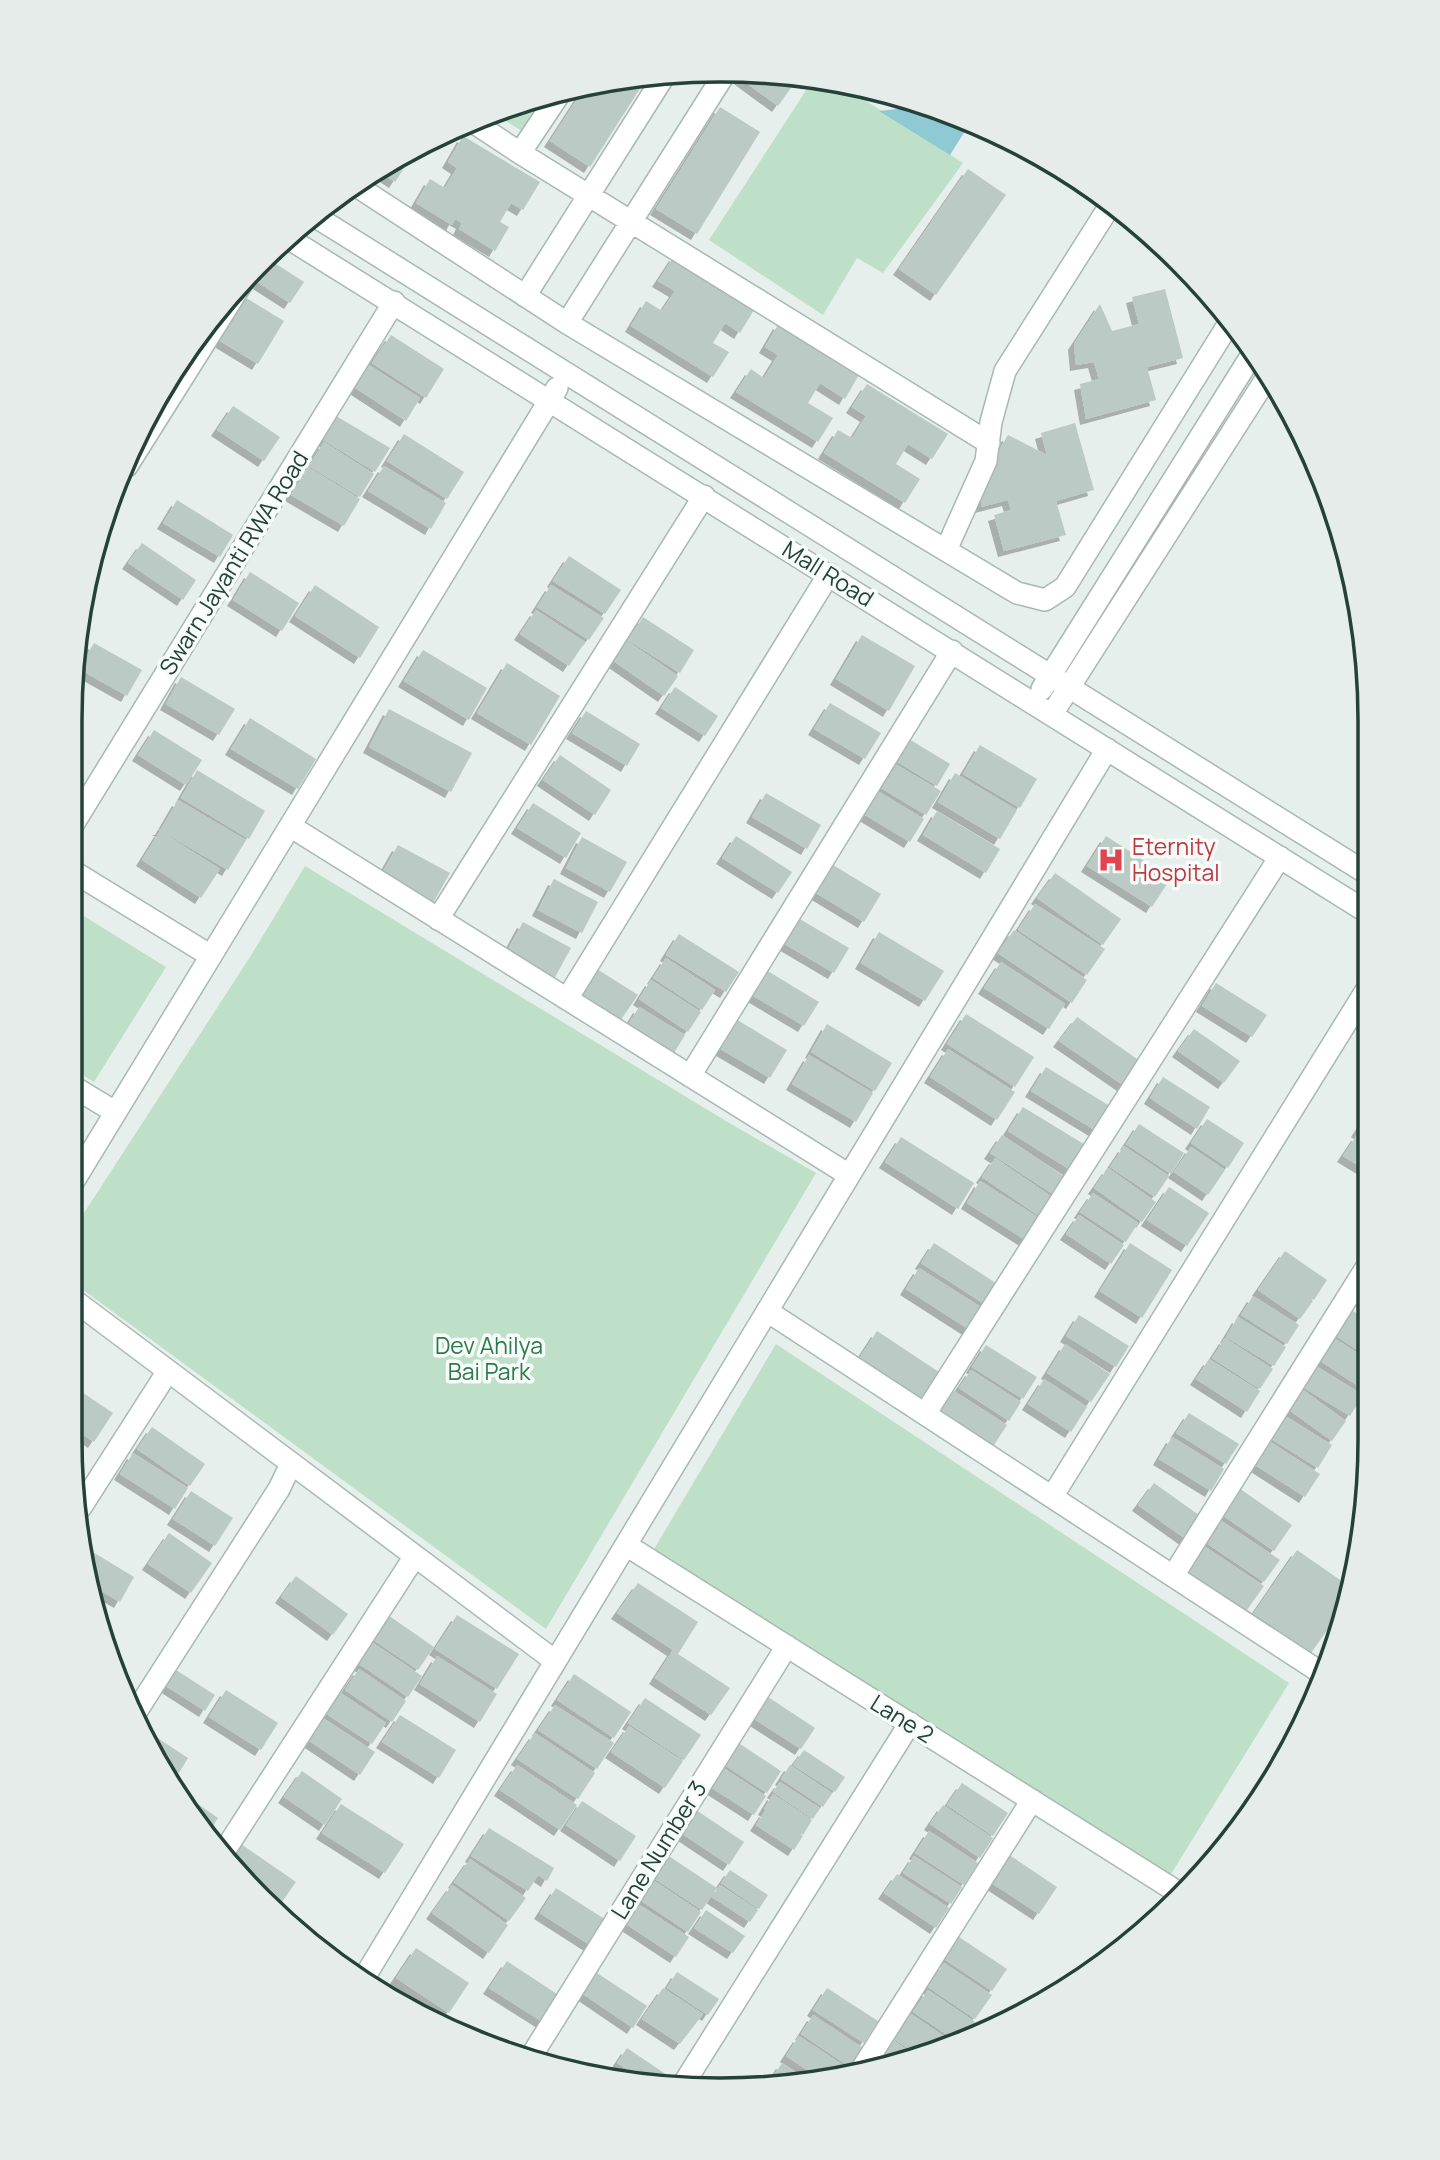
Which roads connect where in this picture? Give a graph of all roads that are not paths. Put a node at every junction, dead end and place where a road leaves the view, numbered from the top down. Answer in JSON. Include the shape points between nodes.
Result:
{"nodes":[{"id":1,"x":719,"y":82,"type":"edge"},
{"id":2,"x":658,"y":86,"type":"edge"},
{"id":3,"x":552,"y":105,"type":"edge"},
{"id":4,"x":483,"y":128,"type":"edge"},
{"id":5,"x":520,"y":153,"type":"junction"},
{"id":6,"x":364,"y":192,"type":"edge"},
{"id":7,"x":589,"y":195,"type":"junction"},
{"id":8,"x":1106,"y":212,"type":"edge"},
{"id":9,"x":323,"y":221,"type":"edge"},
{"id":10,"x":632,"y":221,"type":"junction"},
{"id":11,"x":297,"y":244,"type":"edge"},
{"id":12,"x":525,"y":296,"type":"junction"},
{"id":13,"x":394,"y":302,"type":"junction"},
{"id":14,"x":567,"y":323,"type":"junction"},
{"id":15,"x":1225,"y":330,"type":"edge"},
{"id":16,"x":1247,"y":362,"type":"edge"},
{"id":17,"x":566,"y":374,"type":"junction"},
{"id":18,"x":1262,"y":385,"type":"edge"},
{"id":19,"x":550,"y":400,"type":"junction"},
{"id":20,"x":989,"y":443,"type":"junction"},
{"id":21,"x":1134,"y":477,"type":"junction"},
{"id":22,"x":1164,"y":495,"type":"junction"},
{"id":23,"x":704,"y":496,"type":"junction"},
{"id":24,"x":946,"y":550,"type":"junction"},
{"id":25,"x":829,"y":575,"type":"junction"},
{"id":26,"x":952,"y":651,"type":"junction"},
{"id":27,"x":1050,"y":677,"type":"junction"},
{"id":28,"x":1069,"y":688,"type":"junction"},
{"id":29,"x":1034,"y":703,"type":"junction"},
{"id":30,"x":1052,"y":714,"type":"junction"},
{"id":31,"x":1107,"y":749,"type":"junction"},
{"id":32,"x":82,"y":810,"type":"edge"},
{"id":33,"x":290,"y":826,"type":"junction"},
{"id":34,"x":1280,"y":857,"type":"junction"},
{"id":35,"x":1358,"y":868,"type":"edge"},
{"id":36,"x":82,"y":877,"type":"edge"},
{"id":37,"x":1358,"y":906,"type":"edge"},
{"id":38,"x":438,"y":919,"type":"junction"},
{"id":39,"x":211,"y":956,"type":"junction"},
{"id":40,"x":566,"y":999,"type":"junction"},
{"id":41,"x":1358,"y":1004,"type":"edge"},
{"id":42,"x":690,"y":1076,"type":"junction"},
{"id":43,"x":82,"y":1092,"type":"edge"},
{"id":44,"x":116,"y":1112,"type":"junction"},
{"id":45,"x":82,"y":1168,"type":"edge"},
{"id":46,"x":849,"y":1175,"type":"junction"},
{"id":47,"x":1358,"y":1281,"type":"edge"},
{"id":48,"x":82,"y":1306,"type":"edge"},
{"id":49,"x":767,"y":1311,"type":"junction"},
{"id":50,"x":168,"y":1371,"type":"junction"},
{"id":51,"x":925,"y":1414,"type":"junction"},
{"id":52,"x":291,"y":1464,"type":"junction"},
{"id":53,"x":1052,"y":1497,"type":"junction"},
{"id":54,"x":86,"y":1500,"type":"edge"},
{"id":55,"x":626,"y":1545,"type":"junction"},
{"id":56,"x":415,"y":1556,"type":"junction"},
{"id":57,"x":1173,"y":1576,"type":"junction"},
{"id":58,"x":787,"y":1646,"type":"junction"},
{"id":59,"x":555,"y":1661,"type":"junction"},
{"id":60,"x":1315,"y":1669,"type":"edge"},
{"id":61,"x":140,"y":1705,"type":"edge"},
{"id":62,"x":910,"y":1723,"type":"junction"},
{"id":63,"x":1032,"y":1800,"type":"junction"},
{"id":64,"x":228,"y":1845,"type":"edge"},
{"id":65,"x":1173,"y":1889,"type":"edge"},
{"id":66,"x":367,"y":1971,"type":"edge"},
{"id":67,"x":535,"y":2050,"type":"edge"},
{"id":68,"x":868,"y":2060,"type":"edge"},
{"id":69,"x":688,"y":2076,"type":"edge"}],
"edges":[{"from":1,"to":10,"type":"street"},
{"from":2,"to":7,"type":"street"},
{"from":3,"to":5,"type":"street"},
{"from":4,"to":5,"type":"street"},
{"from":5,"to":7,"type":"street"},
{"from":6,"to":12,"type":"street"},
{"from":7,"to":10,"type":"street"},
{"from":7,"to":12,"type":"street"},
{"from":8,"to":20,"type":"street","via":[[1005,371]]},
{"from":9,"to":17,"type":"street","name":"Mall Road"},
{"from":10,"to":14,"type":"street"},
{"from":10,"to":20,"type":"street"},
{"from":11,"to":13,"type":"street","name":"Mall Road"},
{"from":12,"to":14,"type":"street"},
{"from":13,"to":19,"type":"street","name":"Mall Road"},
{"from":13,"to":32,"type":"street","name":"Swarn Jayanti RWA Road"},
{"from":14,"to":24,"type":"street"},
{"from":15,"to":21,"type":"street"},
{"from":16,"to":22,"type":"street"},
{"from":17,"to":19,"type":"street"},
{"from":17,"to":27,"type":"street","name":"Mall Road"},
{"from":18,"to":28,"type":"street"},
{"from":19,"to":23,"type":"street","name":"Mall Road"},
{"from":19,"to":33,"type":"street"},
{"from":20,"to":24,"type":"street","via":[[978,482]]},
{"from":21,"to":22,"type":"street"},
{"from":21,"to":24,"type":"street","via":[[1065,587],[1045,600],[1017,593]]},
{"from":22,"to":27,"type":"street"},
{"from":23,"to":25,"type":"street","name":"Mall Road"},
{"from":23,"to":38,"type":"street"},
{"from":25,"to":26,"type":"street","name":"Mall Road"},
{"from":25,"to":40,"type":"street"},
{"from":26,"to":29,"type":"street","name":"Mall Road"},
{"from":26,"to":42,"type":"street"},
{"from":27,"to":28,"type":"street","name":"Mall Road"},
{"from":27,"to":29,"type":"street"},
{"from":28,"to":30,"type":"street"},
{"from":28,"to":35,"type":"street","name":"Mall Road"},
{"from":29,"to":30,"type":"street","name":"Mall Road"},
{"from":30,"to":31,"type":"street","name":"Mall Road"},
{"from":31,"to":34,"type":"street","name":"Mall Road"},
{"from":31,"to":46,"type":"street"},
{"from":33,"to":38,"type":"street"},
{"from":33,"to":39,"type":"street"},
{"from":34,"to":37,"type":"street","name":"Mall Road"},
{"from":34,"to":51,"type":"street"},
{"from":36,"to":39,"type":"street"},
{"from":38,"to":40,"type":"street"},
{"from":39,"to":44,"type":"street"},
{"from":40,"to":42,"type":"street"},
{"from":41,"to":53,"type":"street"},
{"from":42,"to":46,"type":"street"},
{"from":43,"to":44,"type":"street"},
{"from":44,"to":45,"type":"street"},
{"from":46,"to":49,"type":"street"},
{"from":47,"to":57,"type":"street"},
{"from":48,"to":50,"type":"street"},
{"from":49,"to":51,"type":"street"},
{"from":49,"to":55,"type":"street"},
{"from":50,"to":52,"type":"street"},
{"from":50,"to":54,"type":"street"},
{"from":51,"to":53,"type":"street"},
{"from":52,"to":56,"type":"street"},
{"from":52,"to":61,"type":"street"},
{"from":53,"to":57,"type":"street"},
{"from":55,"to":58,"type":"street","name":"Lane 2"},
{"from":55,"to":59,"type":"street"},
{"from":56,"to":59,"type":"street"},
{"from":56,"to":64,"type":"street"},
{"from":57,"to":60,"type":"street"},
{"from":58,"to":62,"type":"street","name":"Lane 2"},
{"from":58,"to":67,"type":"street","name":"Lane Number 3"},
{"from":59,"to":66,"type":"street"},
{"from":62,"to":63,"type":"street","name":"Lane 2"},
{"from":62,"to":69,"type":"street"},
{"from":63,"to":65,"type":"street","name":"Lane 2"},
{"from":63,"to":68,"type":"street"}]}
